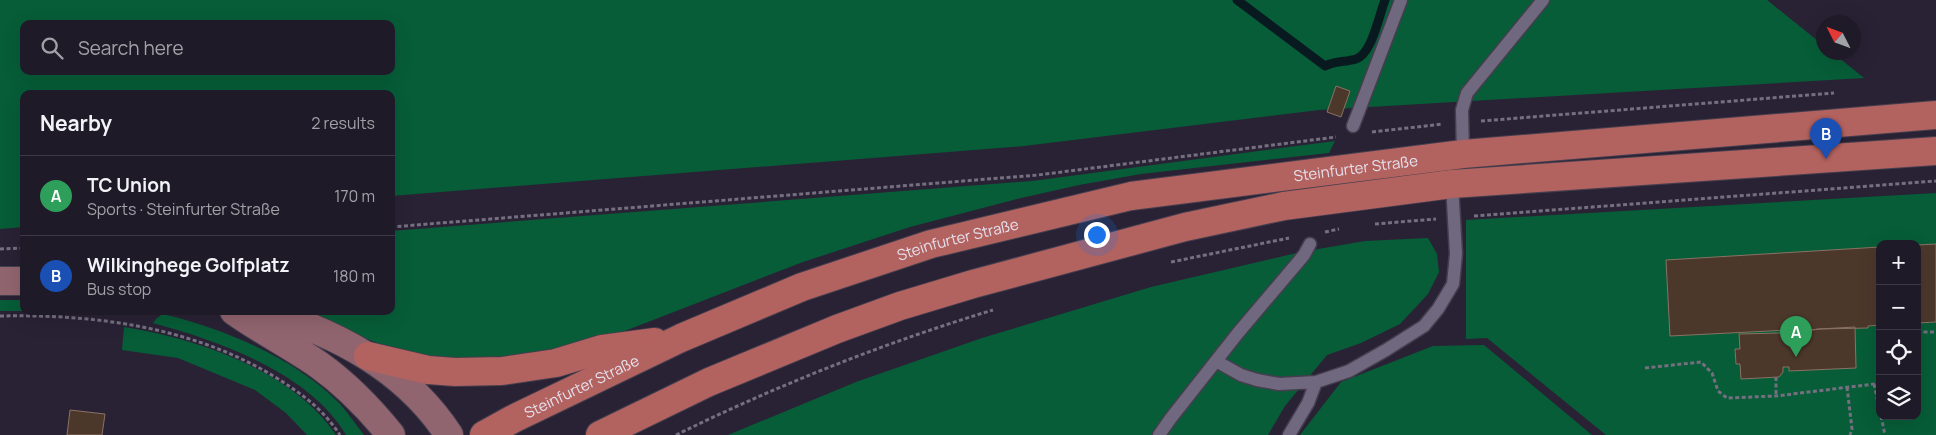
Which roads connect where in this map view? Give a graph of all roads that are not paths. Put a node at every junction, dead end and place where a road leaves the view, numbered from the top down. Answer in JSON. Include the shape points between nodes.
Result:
{"nodes":[{"id":1,"x":1401,"y":0,"type":"edge"},
{"id":2,"x":1543,"y":0,"type":"edge"},
{"id":3,"x":1936,"y":115,"type":"edge"},
{"id":4,"x":1353,"y":126,"type":"dead end"},
{"id":5,"x":1936,"y":151,"type":"edge"},
{"id":6,"x":1463,"y":154,"type":"junction"},
{"id":7,"x":1452,"y":184,"type":"junction"},
{"id":8,"x":1314,"y":238,"type":"road end"},
{"id":9,"x":20,"y":280,"type":"edge"},
{"id":10,"x":0,"y":281,"type":"edge"},
{"id":11,"x":240,"y":315,"type":"edge"},
{"id":12,"x":276,"y":315,"type":"edge"},
{"id":13,"x":681,"y":338,"type":"junction"},
{"id":14,"x":368,"y":356,"type":"junction"},
{"id":15,"x":1216,"y":361,"type":"junction"},
{"id":16,"x":1316,"y":382,"type":"junction"},
{"id":17,"x":391,"y":435,"type":"edge"},
{"id":18,"x":449,"y":435,"type":"edge"},
{"id":19,"x":484,"y":435,"type":"edge"},
{"id":20,"x":600,"y":435,"type":"edge"},
{"id":21,"x":1159,"y":435,"type":"edge"},
{"id":22,"x":1289,"y":435,"type":"edge"}],
"edges":[{"from":1,"to":4,"type":"lane"},
{"from":2,"to":6,"type":"lane","via":[[1467,93],[1462,110]]},
{"from":3,"to":6,"type":"main road","name":"Steinfurter Straße"},
{"from":5,"to":7,"type":"main road","name":"Steinfurter Straße"},
{"from":6,"to":13,"type":"main road","name":"Steinfurter Straße","via":[[1131,196],[931,244],[802,287]]},
{"from":7,"to":16,"type":"lane","via":[[1456,254],[1453,284],[1438,309],[1424,326],[1392,346],[1349,371]]},
{"from":7,"to":20,"type":"main road","name":"Steinfurter Straße","via":[[1284,206],[1185,226],[973,284],[891,310],[770,355]]},
{"from":8,"to":15,"type":"lane","via":[[1304,255]]},
{"from":9,"to":10,"type":"main road"},
{"from":11,"to":17,"type":"main road","via":[[331,374],[357,396]]},
{"from":12,"to":14,"type":"main road","via":[[303,324]]},
{"from":13,"to":14,"type":"main road","via":[[602,349],[556,363],[502,371],[428,370]]},
{"from":13,"to":19,"type":"main road","name":"Steinfurter Straße"},
{"from":14,"to":18,"type":"main road","via":[[415,394]]},
{"from":15,"to":16,"type":"lane","via":[[1257,380],[1279,384]]},
{"from":15,"to":21,"type":"lane"},
{"from":16,"to":22,"type":"lane"}]}
